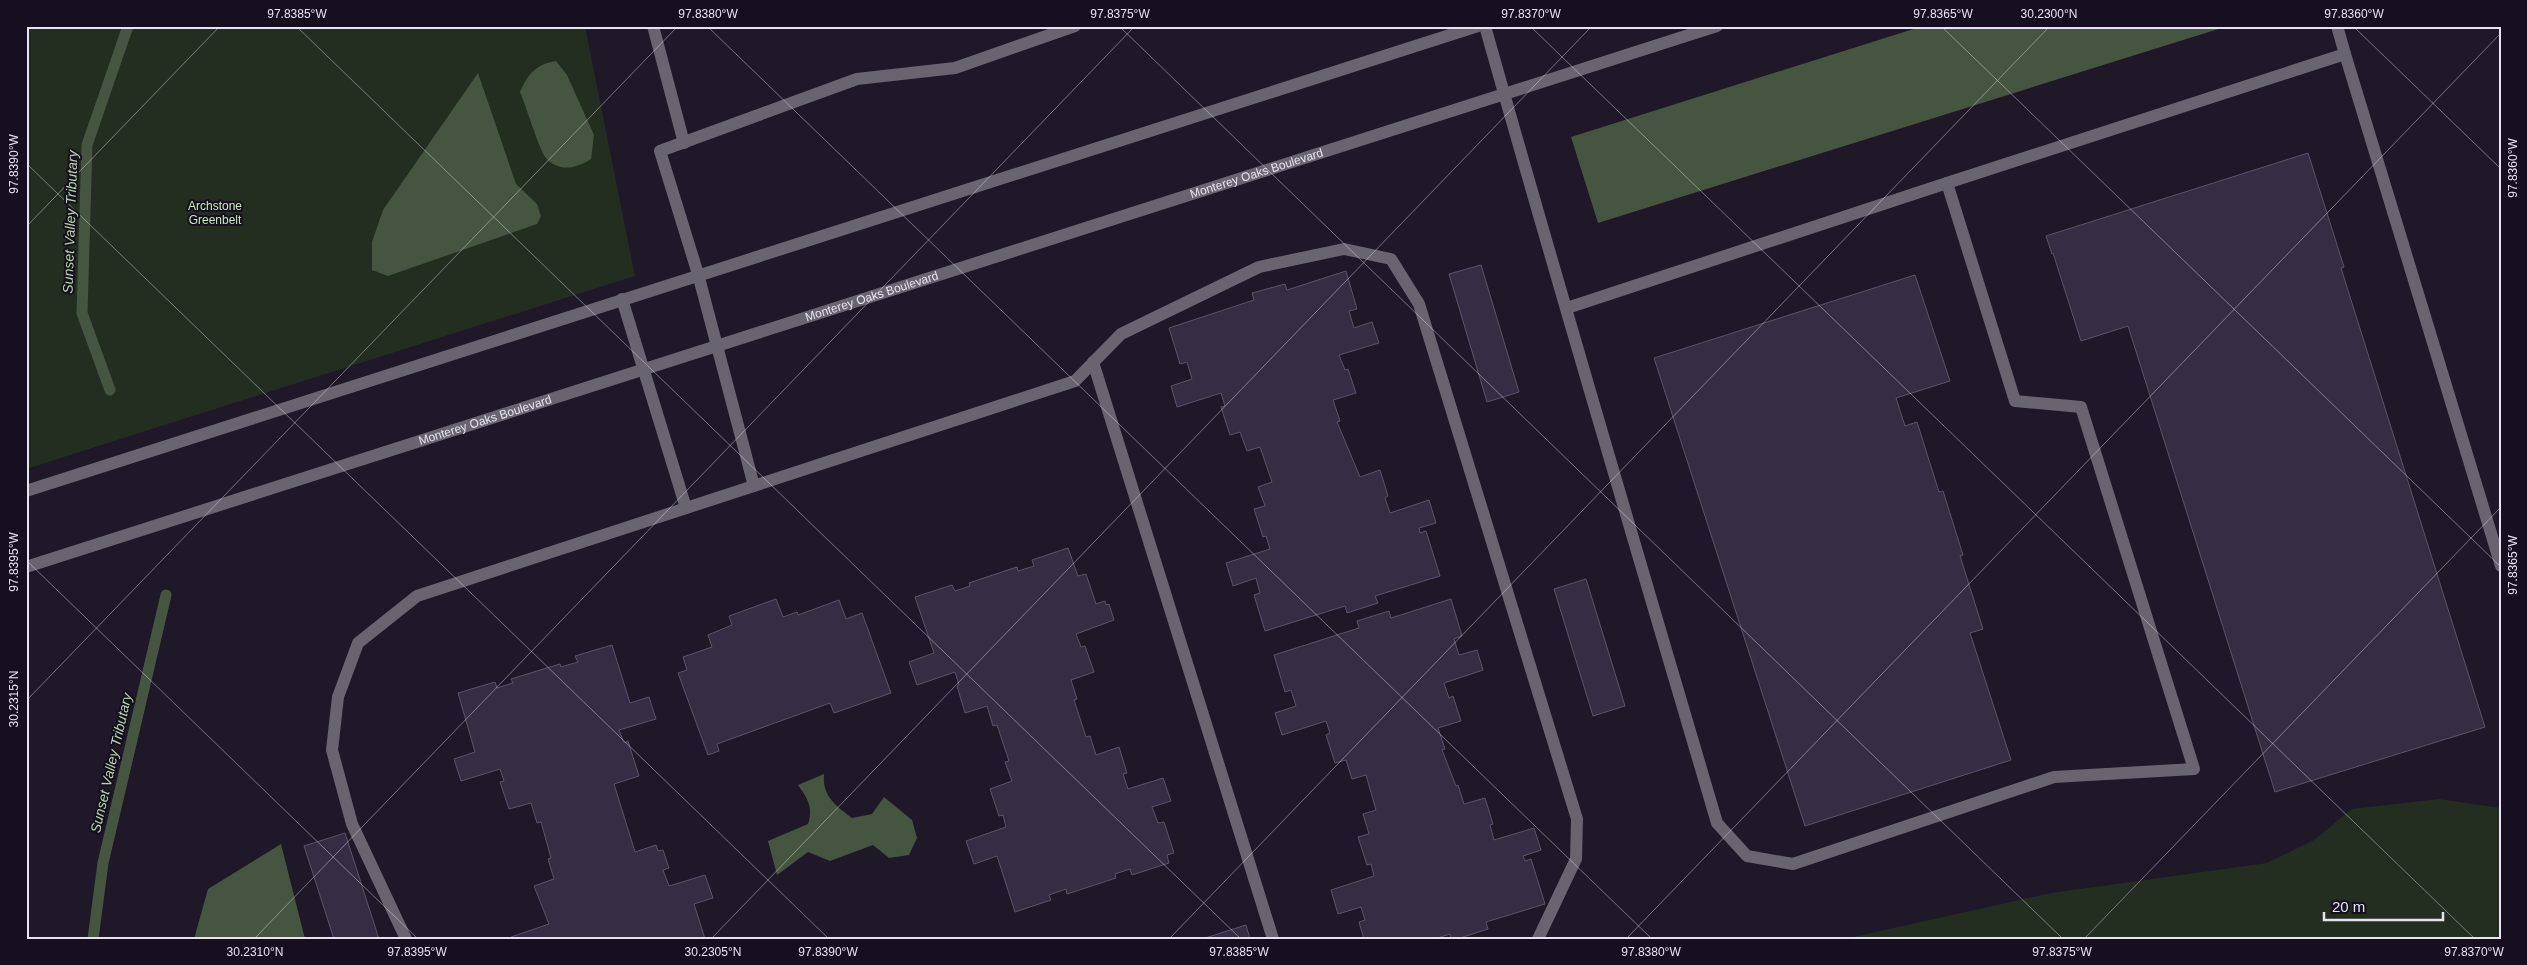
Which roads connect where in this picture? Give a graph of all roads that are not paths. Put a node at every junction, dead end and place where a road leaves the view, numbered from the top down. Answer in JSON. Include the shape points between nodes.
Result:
{"nodes":[{"id":1,"x":653,"y":26,"type":"edge"},
{"id":2,"x":1075,"y":26,"type":"edge"},
{"id":3,"x":1478,"y":26,"type":"edge"},
{"id":4,"x":1486,"y":26,"type":"edge"},
{"id":5,"x":1718,"y":26,"type":"edge"},
{"id":6,"x":2337,"y":26,"type":"edge"},
{"id":7,"x":2345,"y":54,"type":"junction"},
{"id":8,"x":1504,"y":95,"type":"junction"},
{"id":9,"x":684,"y":143,"type":"junction"},
{"id":10,"x":1947,"y":183,"type":"junction"},
{"id":11,"x":698,"y":274,"type":"junction"},
{"id":12,"x":622,"y":299,"type":"junction"},
{"id":13,"x":1567,"y":308,"type":"junction"},
{"id":14,"x":716,"y":347,"type":"junction"},
{"id":15,"x":1093,"y":362,"type":"junction"},
{"id":16,"x":645,"y":369,"type":"junction"},
{"id":17,"x":754,"y":486,"type":"junction"},
{"id":18,"x":26,"y":491,"type":"edge"},
{"id":19,"x":686,"y":508,"type":"junction"},
{"id":20,"x":2501,"y":566,"type":"edge"},
{"id":21,"x":26,"y":567,"type":"edge"},
{"id":22,"x":406,"y":939,"type":"edge"},
{"id":23,"x":1273,"y":939,"type":"edge"},
{"id":24,"x":1538,"y":939,"type":"edge"}],
"edges":[{"from":1,"to":9,"type":"street"},
{"from":2,"to":9,"type":"street","via":[[956,68],[857,79]]},
{"from":3,"to":11,"type":"street"},
{"from":4,"to":8,"type":"street"},
{"from":5,"to":8,"type":"street","name":"Monterey Oaks Boulevard"},
{"from":6,"to":7,"type":"street"},
{"from":7,"to":10,"type":"street"},
{"from":7,"to":20,"type":"street"},
{"from":8,"to":13,"type":"street"},
{"from":8,"to":14,"type":"street","name":"Monterey Oaks Boulevard"},
{"from":9,"to":11,"type":"street","via":[[660,151]]},
{"from":10,"to":13,"type":"street"},
{"from":10,"to":13,"type":"street","via":[[2015,401],[2081,407],[2194,769],[2054,777],[1793,864],[1746,856],[1717,823]]},
{"from":11,"to":12,"type":"street"},
{"from":11,"to":14,"type":"street"},
{"from":12,"to":16,"type":"street"},
{"from":12,"to":18,"type":"street"},
{"from":14,"to":16,"type":"street","name":"Monterey Oaks Boulevard"},
{"from":14,"to":17,"type":"street"},
{"from":15,"to":17,"type":"street","via":[[1075,381]]},
{"from":15,"to":23,"type":"street"},
{"from":15,"to":24,"type":"street","via":[[1120,334],[1259,268],[1344,250],[1391,259],[1419,304],[1577,819],[1576,858]]},
{"from":16,"to":19,"type":"street"},
{"from":16,"to":21,"type":"street","name":"Monterey Oaks Boulevard"},
{"from":17,"to":19,"type":"street"},
{"from":19,"to":22,"type":"street","via":[[417,596],[358,643],[338,698],[332,750],[352,824]]}]}
